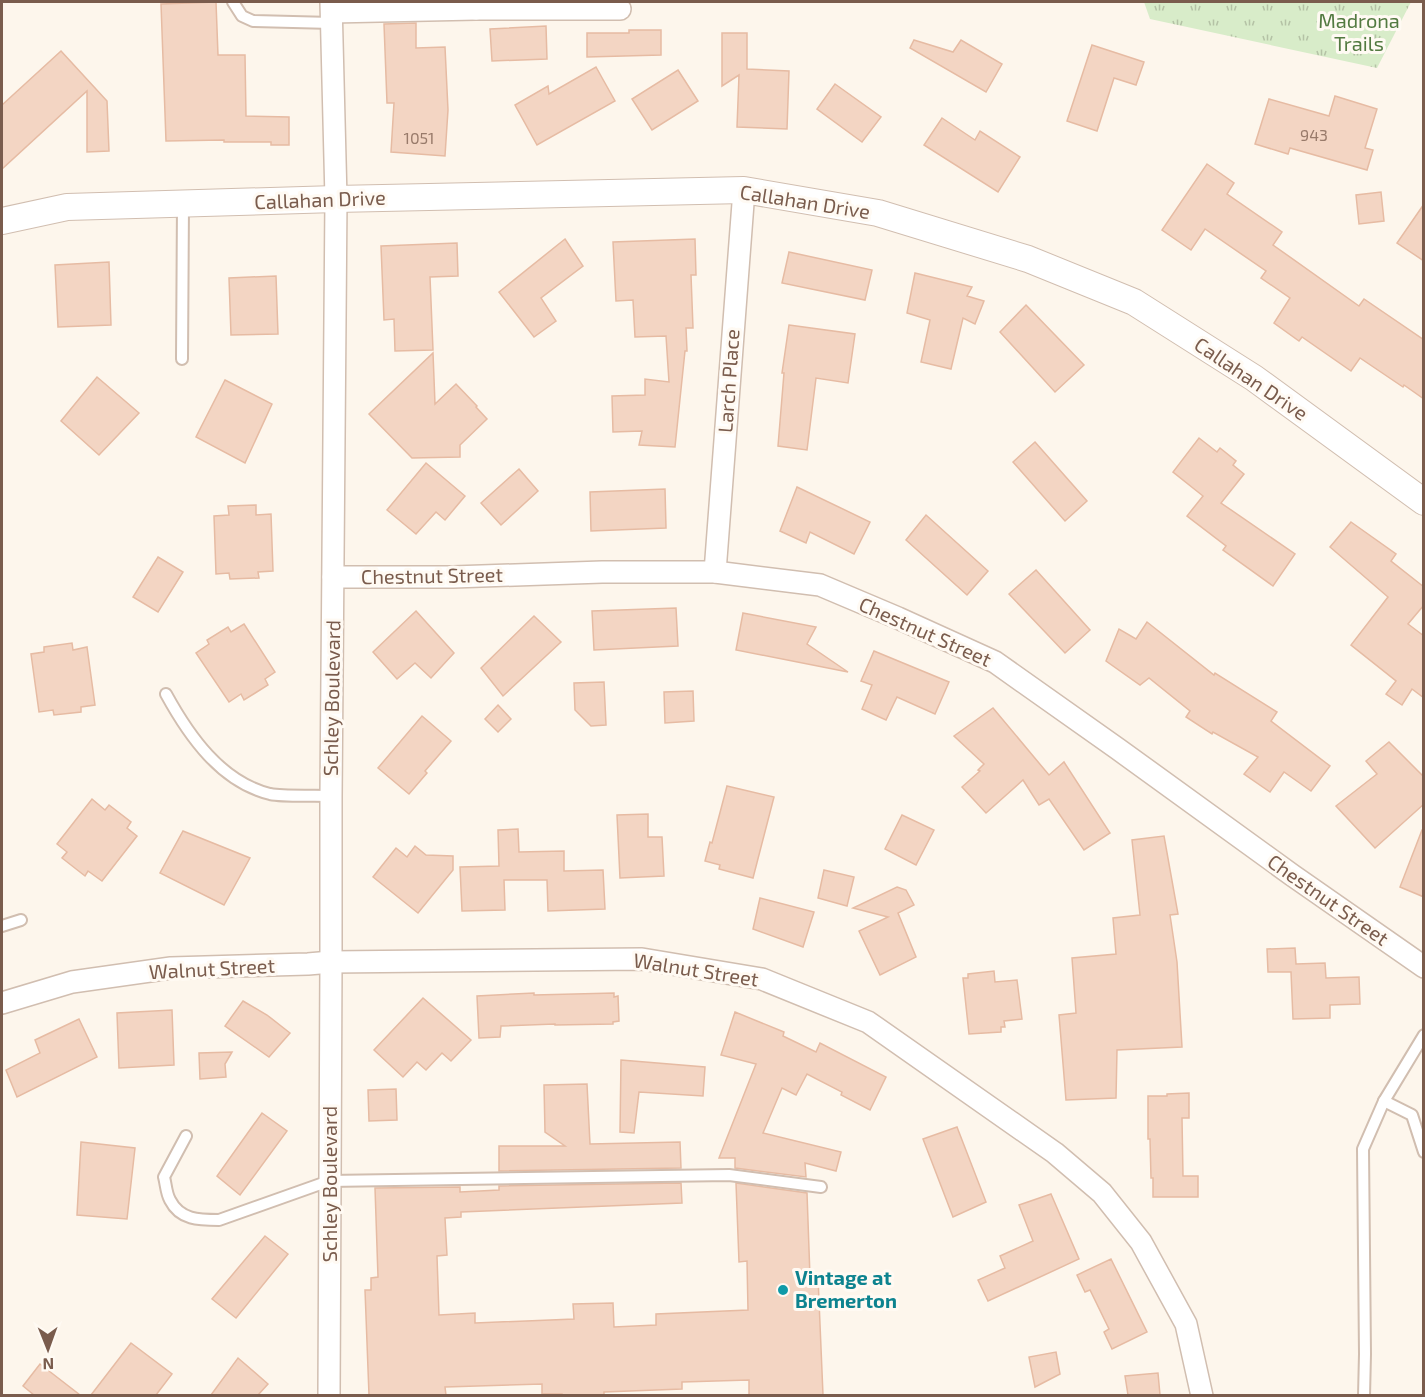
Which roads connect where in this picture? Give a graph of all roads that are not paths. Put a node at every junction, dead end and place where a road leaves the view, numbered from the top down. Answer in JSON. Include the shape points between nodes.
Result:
{"nodes":[{"id":1,"x":233,"y":2,"type":"edge"},
{"id":2,"x":476,"y":5,"type":"edge"},
{"id":3,"x":620,"y":9,"type":"dead end"},
{"id":4,"x":332,"y":12,"type":"edge"},
{"id":5,"x":744,"y":190,"type":"junction"},
{"id":6,"x":336,"y":199,"type":"junction"},
{"id":7,"x":183,"y":204,"type":"junction"},
{"id":8,"x":2,"y":221,"type":"edge"},
{"id":9,"x":182,"y":358,"type":"dead end"},
{"id":10,"x":1424,"y":502,"type":"edge"},
{"id":11,"x":715,"y":572,"type":"junction"},
{"id":12,"x":333,"y":577,"type":"junction"},
{"id":13,"x":166,"y":694,"type":"dead end"},
{"id":14,"x":330,"y":796,"type":"junction"},
{"id":15,"x":21,"y":920,"type":"dead end"},
{"id":16,"x":2,"y":926,"type":"edge"},
{"id":17,"x":332,"y":962,"type":"junction"},
{"id":18,"x":1424,"y":968,"type":"edge"},
{"id":19,"x":2,"y":1003,"type":"edge"},
{"id":20,"x":1424,"y":1035,"type":"edge"},
{"id":21,"x":1384,"y":1101,"type":"junction"},
{"id":22,"x":186,"y":1136,"type":"dead end"},
{"id":23,"x":1424,"y":1152,"type":"edge"},
{"id":24,"x":329,"y":1181,"type":"junction"},
{"id":25,"x":821,"y":1187,"type":"dead end"},
{"id":26,"x":329,"y":1395,"type":"edge"},
{"id":27,"x":1202,"y":1395,"type":"edge"},
{"id":28,"x":1364,"y":1395,"type":"edge"}],
"edges":[{"from":1,"to":4,"type":"lane","via":[[242,16],[252,21]]},
{"from":2,"to":3,"type":"street"},
{"from":2,"to":4,"type":"street"},
{"from":4,"to":6,"type":"street","name":"Schley Boulevard"},
{"from":5,"to":6,"type":"street","name":"Callahan Drive"},
{"from":5,"to":10,"type":"street","name":"Callahan Drive","via":[[878,213],[1028,259],[1134,302],[1254,378]]},
{"from":5,"to":11,"type":"street","name":"Larch Place"},
{"from":6,"to":7,"type":"street","name":"Callahan Drive"},
{"from":6,"to":12,"type":"street","name":"Schley Boulevard"},
{"from":7,"to":8,"type":"street","name":"Callahan Drive","via":[[67,207]]},
{"from":7,"to":9,"type":"lane"},
{"from":11,"to":12,"type":"street","name":"Chestnut Street"},
{"from":11,"to":18,"type":"street","name":"Chestnut Street","via":[[820,585],[994,662]]},
{"from":12,"to":14,"type":"street","name":"Schley Boulevard"},
{"from":13,"to":14,"type":"lane","via":[[188,732],[230,776],[273,795]]},
{"from":14,"to":17,"type":"street","name":"Schley Boulevard"},
{"from":15,"to":16,"type":"lane"},
{"from":17,"to":19,"type":"street","name":"Walnut Street","via":[[171,969],[72,982]]},
{"from":17,"to":24,"type":"street","name":"Schley Boulevard"},
{"from":17,"to":27,"type":"street","name":"Walnut Street","via":[[642,959],[762,979],[868,1023],[1055,1153],[1102,1193],[1141,1242],[1186,1324]]},
{"from":20,"to":21,"type":"lane"},
{"from":21,"to":23,"type":"lane","via":[[1412,1115]]},
{"from":21,"to":28,"type":"lane","via":[[1363,1149]]},
{"from":22,"to":24,"type":"lane","via":[[164,1177],[169,1199],[182,1215],[219,1220]]},
{"from":24,"to":25,"type":"lane","via":[[729,1175]]},
{"from":24,"to":26,"type":"street","name":"Schley Boulevard"}]}
